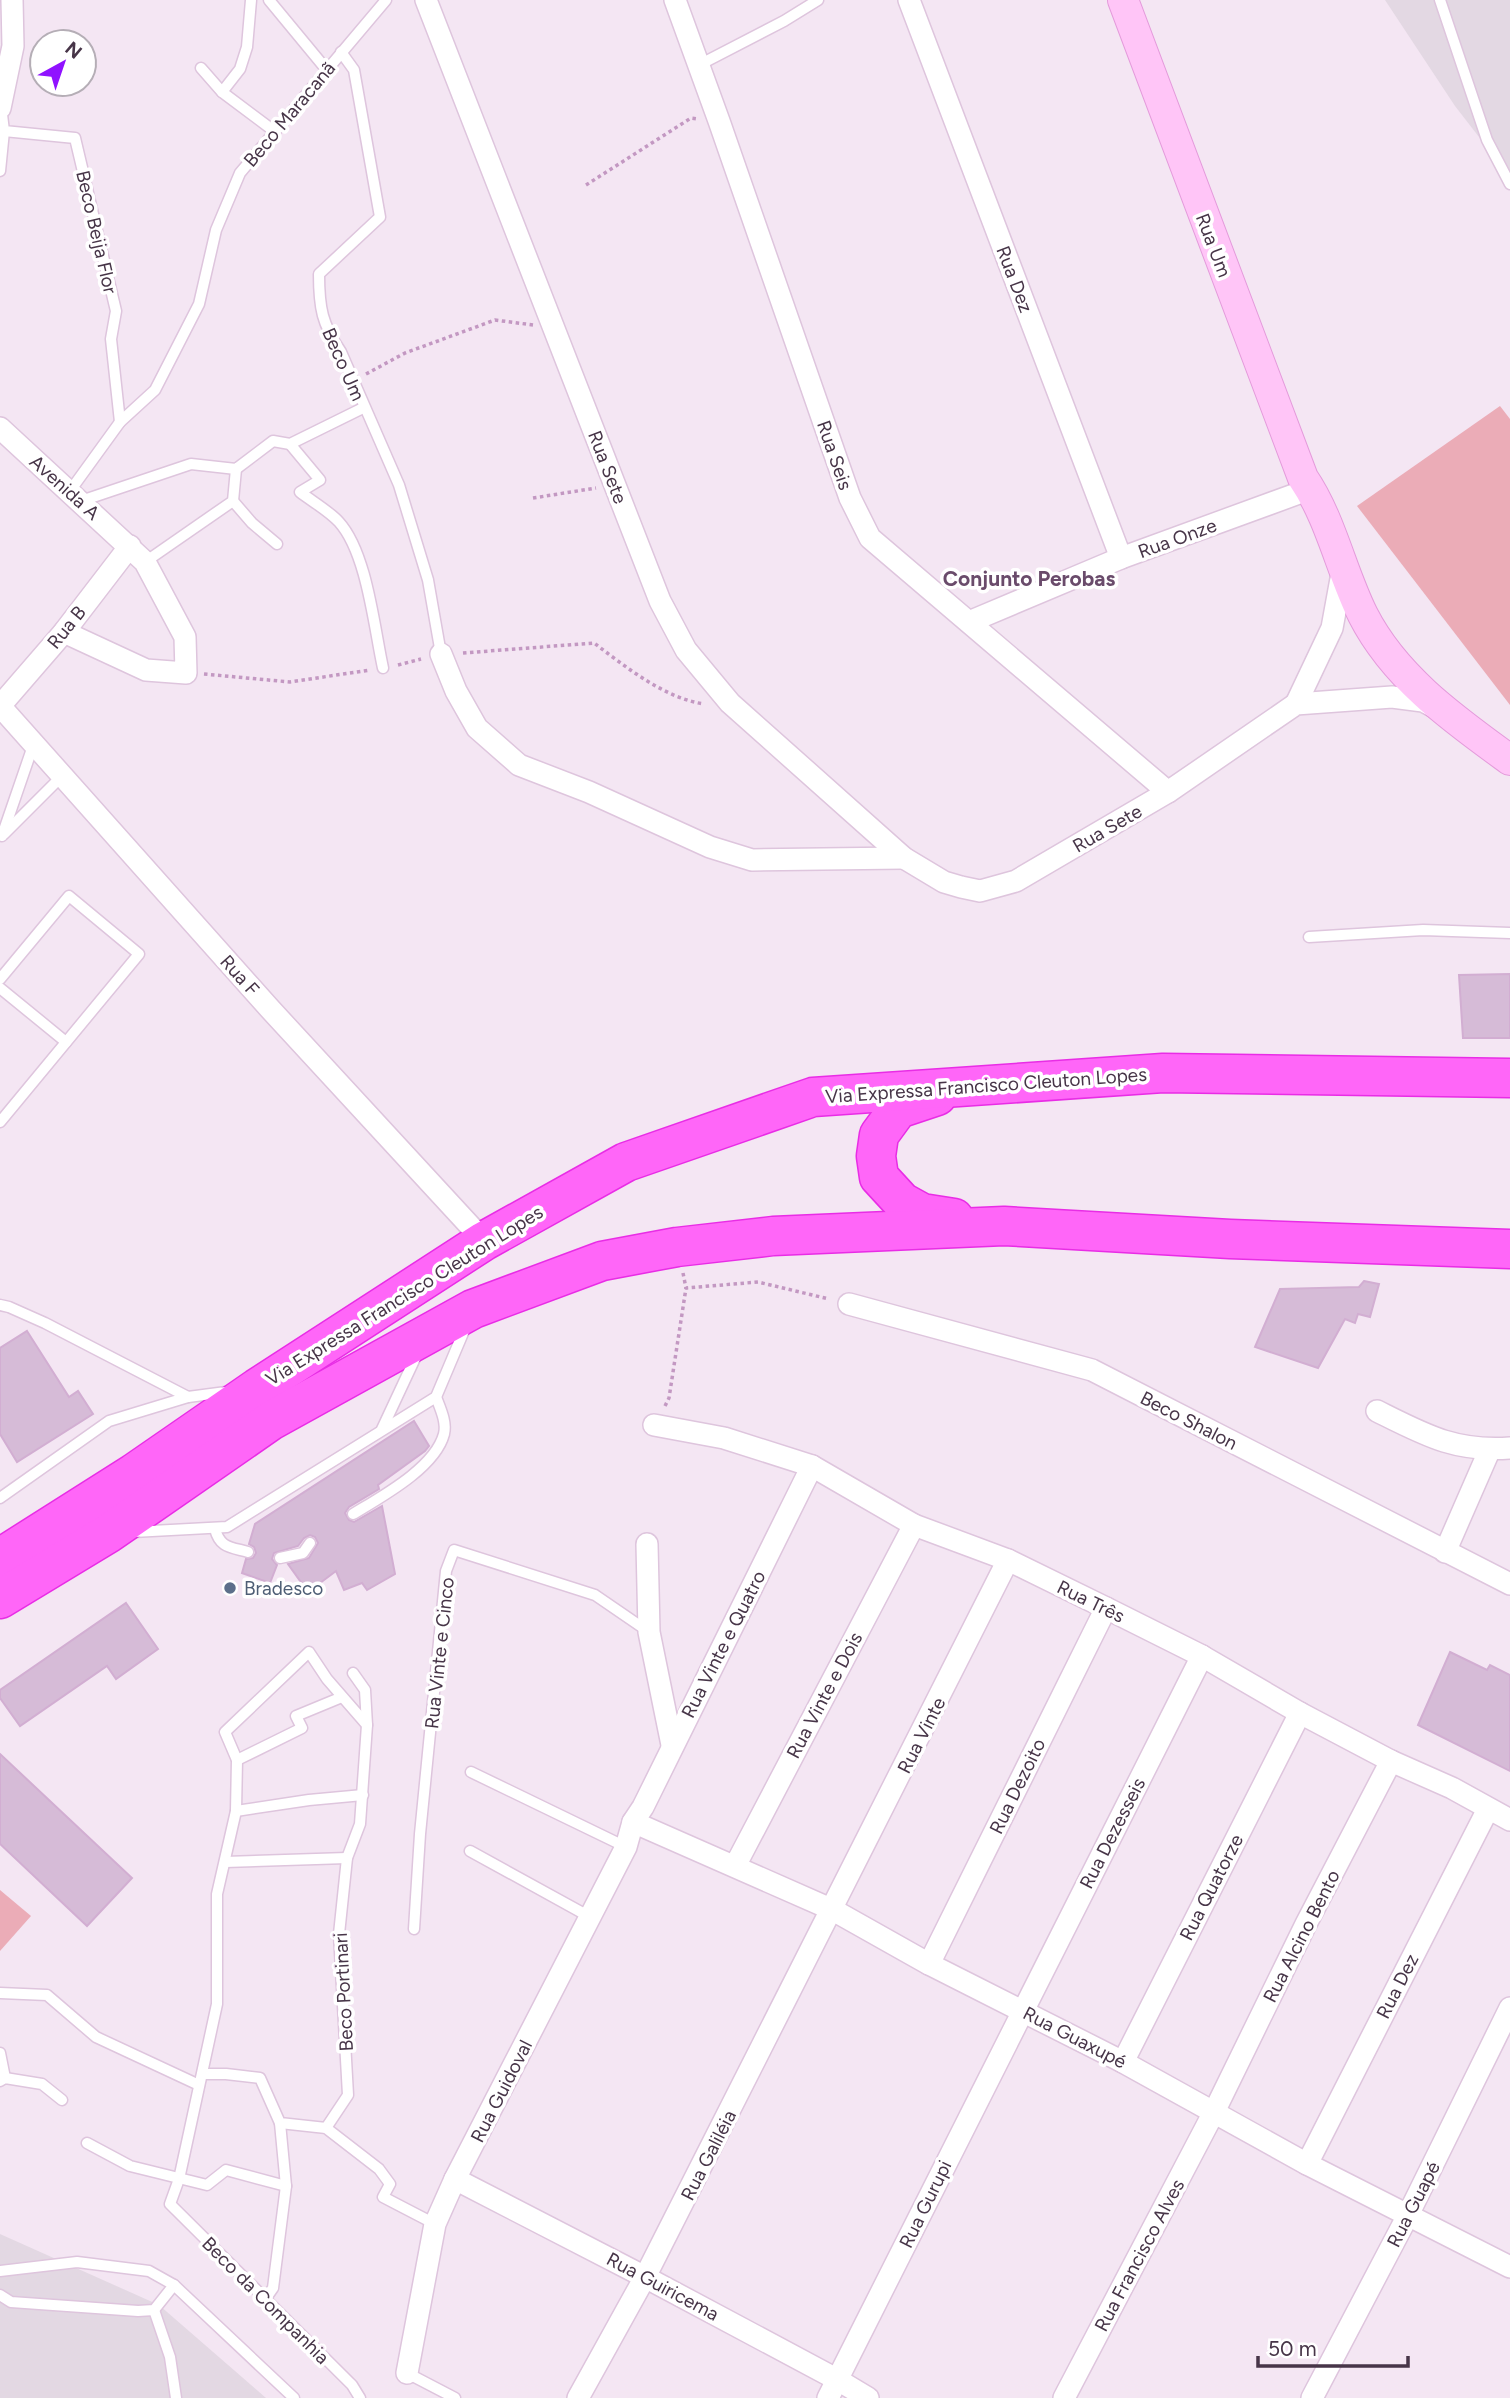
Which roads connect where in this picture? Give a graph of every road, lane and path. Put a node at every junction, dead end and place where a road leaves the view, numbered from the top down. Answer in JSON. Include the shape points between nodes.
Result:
{"nodes":[{"id":1,"x":12,"y":0,"type":"edge"},
{"id":2,"x":251,"y":0,"type":"edge"},
{"id":3,"x":269,"y":0,"type":"edge"},
{"id":4,"x":386,"y":0,"type":"edge"},
{"id":5,"x":426,"y":0,"type":"edge"},
{"id":6,"x":675,"y":0,"type":"edge"},
{"id":7,"x":818,"y":0,"type":"edge"},
{"id":8,"x":909,"y":0,"type":"edge"},
{"id":9,"x":1123,"y":0,"type":"edge"},
{"id":10,"x":1134,"y":0,"type":"edge"},
{"id":11,"x":1440,"y":0,"type":"edge"},
{"id":12,"x":341,"y":52,"type":"junction"},
{"id":13,"x":699,"y":65,"type":"junction"},
{"id":14,"x":201,"y":68,"type":"dead end"},
{"id":15,"x":326,"y":69,"type":"junction"},
{"id":16,"x":222,"y":92,"type":"junction"},
{"id":17,"x":1,"y":106,"type":"edge"},
{"id":18,"x":719,"y":121,"type":"junction"},
{"id":19,"x":4,"y":131,"type":"junction"},
{"id":20,"x":274,"y":131,"type":"junction"},
{"id":21,"x":0,"y":171,"type":"edge"},
{"id":22,"x":1510,"y":184,"type":"edge"},
{"id":23,"x":586,"y":185,"type":"dead end"},
{"id":24,"x":553,"y":328,"type":"junction"},
{"id":25,"x":352,"y":382,"type":"junction"},
{"id":26,"x":363,"y":408,"type":"junction"},
{"id":27,"x":120,"y":422,"type":"junction"},
{"id":28,"x":0,"y":428,"type":"edge"},
{"id":29,"x":290,"y":444,"type":"junction"},
{"id":30,"x":236,"y":469,"type":"junction"},
{"id":31,"x":615,"y":485,"type":"junction"},
{"id":32,"x":1310,"y":489,"type":"junction"},
{"id":33,"x":75,"y":496,"type":"junction"},
{"id":34,"x":533,"y":498,"type":"dead end"},
{"id":35,"x":233,"y":501,"type":"junction"},
{"id":36,"x":277,"y":544,"type":"dead end"},
{"id":37,"x":130,"y":546,"type":"junction"},
{"id":38,"x":1121,"y":558,"type":"junction"},
{"id":39,"x":145,"y":562,"type":"junction"},
{"id":40,"x":1343,"y":566,"type":"junction"},
{"id":41,"x":968,"y":622,"type":"junction"},
{"id":42,"x":64,"y":632,"type":"junction"},
{"id":43,"x":441,"y":654,"type":"joint"},
{"id":44,"x":383,"y":668,"type":"dead end"},
{"id":45,"x":1296,"y":704,"type":"junction"},
{"id":46,"x":0,"y":706,"type":"edge"},
{"id":47,"x":1447,"y":714,"type":"junction"},
{"id":48,"x":34,"y":743,"type":"junction"},
{"id":49,"x":1510,"y":760,"type":"edge"},
{"id":50,"x":62,"y":776,"type":"junction"},
{"id":51,"x":1168,"y":792,"type":"junction"},
{"id":52,"x":1,"y":837,"type":"edge"},
{"id":53,"x":904,"y":858,"type":"junction"},
{"id":54,"x":1510,"y":933,"type":"edge"},
{"id":55,"x":1309,"y":937,"type":"dead end"},
{"id":56,"x":0,"y":979,"type":"edge"},
{"id":57,"x":0,"y":988,"type":"edge"},
{"id":58,"x":66,"y":1042,"type":"junction"},
{"id":59,"x":1510,"y":1078,"type":"edge"},
{"id":60,"x":962,"y":1087,"type":"junction"},
{"id":61,"x":0,"y":1122,"type":"edge"},
{"id":62,"x":1004,"y":1226,"type":"junction"},
{"id":63,"x":484,"y":1241,"type":"junction"},
{"id":64,"x":677,"y":1247,"type":"junction"},
{"id":65,"x":1510,"y":1249,"type":"edge"},
{"id":66,"x":686,"y":1288,"type":"junction"},
{"id":67,"x":849,"y":1304,"type":"joint"},
{"id":68,"x":0,"y":1305,"type":"edge"},
{"id":69,"x":473,"y":1309,"type":"junction"},
{"id":70,"x":426,"y":1334,"type":"junction"},
{"id":71,"x":257,"y":1388,"type":"junction"},
{"id":72,"x":188,"y":1397,"type":"junction"},
{"id":73,"x":436,"y":1397,"type":"junction"},
{"id":74,"x":1377,"y":1411,"type":"dead end"},
{"id":75,"x":654,"y":1425,"type":"joint"},
{"id":76,"x":382,"y":1429,"type":"junction"},
{"id":77,"x":1500,"y":1449,"type":"edge"},
{"id":78,"x":812,"y":1466,"type":"junction"},
{"id":79,"x":0,"y":1498,"type":"edge"},
{"id":80,"x":353,"y":1514,"type":"dead end"},
{"id":81,"x":914,"y":1525,"type":"junction"},
{"id":82,"x":215,"y":1529,"type":"junction"},
{"id":83,"x":109,"y":1533,"type":"junction"},
{"id":84,"x":310,"y":1543,"type":"dead end"},
{"id":85,"x":647,"y":1544,"type":"dead end"},
{"id":86,"x":248,"y":1552,"type":"dead end"},
{"id":87,"x":1445,"y":1552,"type":"junction"},
{"id":88,"x":0,"y":1558,"type":"edge"},
{"id":89,"x":280,"y":1559,"type":"dead end"},
{"id":90,"x":1008,"y":1560,"type":"junction"},
{"id":91,"x":1510,"y":1584,"type":"edge"},
{"id":92,"x":0,"y":1599,"type":"edge"},
{"id":93,"x":1106,"y":1608,"type":"junction"},
{"id":94,"x":649,"y":1632,"type":"junction"},
{"id":95,"x":1202,"y":1656,"type":"junction"},
{"id":96,"x":353,"y":1673,"type":"dead end"},
{"id":97,"x":342,"y":1697,"type":"junction"},
{"id":98,"x":1300,"y":1713,"type":"junction"},
{"id":99,"x":367,"y":1725,"type":"junction"},
{"id":100,"x":672,"y":1745,"type":"junction"},
{"id":101,"x":237,"y":1760,"type":"junction"},
{"id":102,"x":1391,"y":1761,"type":"junction"},
{"id":103,"x":471,"y":1772,"type":"dead end"},
{"id":104,"x":363,"y":1795,"type":"junction"},
{"id":105,"x":1488,"y":1809,"type":"junction"},
{"id":106,"x":236,"y":1811,"type":"junction"},
{"id":107,"x":1510,"y":1820,"type":"edge"},
{"id":108,"x":633,"y":1822,"type":"junction"},
{"id":109,"x":626,"y":1847,"type":"junction"},
{"id":110,"x":470,"y":1851,"type":"dead end"},
{"id":111,"x":347,"y":1858,"type":"junction"},
{"id":112,"x":225,"y":1862,"type":"junction"},
{"id":113,"x":736,"y":1866,"type":"junction"},
{"id":114,"x":833,"y":1910,"type":"junction"},
{"id":115,"x":590,"y":1917,"type":"junction"},
{"id":116,"x":414,"y":1929,"type":"dead end"},
{"id":117,"x":929,"y":1964,"type":"junction"},
{"id":118,"x":0,"y":1993,"type":"edge"},
{"id":119,"x":1510,"y":2008,"type":"edge"},
{"id":120,"x":1022,"y":2010,"type":"junction"},
{"id":121,"x":0,"y":2053,"type":"edge"},
{"id":122,"x":1123,"y":2062,"type":"junction"},
{"id":123,"x":203,"y":2074,"type":"junction"},
{"id":124,"x":3,"y":2080,"type":"edge"},
{"id":125,"x":199,"y":2085,"type":"junction"},
{"id":126,"x":62,"y":2100,"type":"dead end"},
{"id":127,"x":1213,"y":2112,"type":"junction"},
{"id":128,"x":280,"y":2123,"type":"junction"},
{"id":129,"x":326,"y":2128,"type":"junction"},
{"id":130,"x":88,"y":2143,"type":"dead end"},
{"id":131,"x":1307,"y":2164,"type":"junction"},
{"id":132,"x":178,"y":2179,"type":"junction"},
{"id":133,"x":455,"y":2179,"type":"junction"},
{"id":134,"x":286,"y":2186,"type":"junction"},
{"id":135,"x":1408,"y":2214,"type":"junction"},
{"id":136,"x":435,"y":2224,"type":"junction"},
{"id":137,"x":1509,"y":2263,"type":"edge"},
{"id":138,"x":0,"y":2271,"type":"edge"},
{"id":139,"x":645,"y":2277,"type":"junction"},
{"id":140,"x":174,"y":2285,"type":"junction"},
{"id":141,"x":0,"y":2295,"type":"edge"},
{"id":142,"x":266,"y":2298,"type":"junction"},
{"id":143,"x":154,"y":2310,"type":"junction"},
{"id":144,"x":407,"y":2373,"type":"joint"},
{"id":145,"x":833,"y":2389,"type":"edge"},
{"id":146,"x":176,"y":2398,"type":"edge"},
{"id":147,"x":294,"y":2398,"type":"edge"},
{"id":148,"x":360,"y":2398,"type":"edge"},
{"id":149,"x":455,"y":2398,"type":"edge"},
{"id":150,"x":578,"y":2398,"type":"edge"},
{"id":151,"x":868,"y":2398,"type":"edge"},
{"id":152,"x":1064,"y":2398,"type":"edge"},
{"id":153,"x":1312,"y":2398,"type":"edge"}],
"edges":[{"from":1,"to":17,"type":"street","via":[[13,46]]},
{"from":2,"to":16,"type":"lane","via":[[247,47],[240,69]]},
{"from":3,"to":15,"type":"lane"},
{"from":4,"to":12,"type":"lane","name":"Beco Maracanã"},
{"from":5,"to":24,"type":"street","name":"Rua Sete"},
{"from":6,"to":13,"type":"street","name":"Rua Seis"},
{"from":7,"to":13,"type":"lane"},
{"from":8,"to":38,"type":"street","name":"Rua Dez"},
{"from":9,"to":32,"type":"street","name":"Rua Um"},
{"from":10,"to":32,"type":"street","name":"Rua Um","via":[[1314,475]]},
{"from":11,"to":22,"type":"lane","via":[[1487,140]]},
{"from":12,"to":15,"type":"lane","name":"Beco Maracanã"},
{"from":12,"to":25,"type":"lane","name":"Beco Um","via":[[354,71],[380,216],[319,274],[319,306]]},
{"from":13,"to":18,"type":"street","name":"Rua Seis"},
{"from":14,"to":16,"type":"lane"},
{"from":15,"to":20,"type":"lane","name":"Beco Maracanã"},
{"from":16,"to":20,"type":"lane"},
{"from":17,"to":19,"type":"lane"},
{"from":18,"to":23,"type":"path","via":[[691,118]]},
{"from":18,"to":41,"type":"street","name":"Rua Seis","via":[[855,508],[870,538]]},
{"from":19,"to":21,"type":"lane"},
{"from":19,"to":27,"type":"lane","name":"Beco Beija Flor","via":[[75,138],[116,311],[111,339]]},
{"from":20,"to":27,"type":"lane","name":"Beco Maracanã","via":[[240,173],[216,230],[199,304],[155,390]]},
{"from":24,"to":25,"type":"path","via":[[495,320],[405,353]]},
{"from":24,"to":31,"type":"street","name":"Rua Sete"},
{"from":25,"to":26,"type":"lane","name":"Beco Um"},
{"from":26,"to":29,"type":"lane"},
{"from":26,"to":43,"type":"lane","name":"Beco Um","via":[[399,485],[428,580]]},
{"from":27,"to":33,"type":"lane","name":"Beco Maracanã"},
{"from":28,"to":33,"type":"street","name":"Avenida A"},
{"from":29,"to":30,"type":"lane","via":[[273,441]]},
{"from":29,"to":44,"type":"lane","via":[[320,480],[300,492],[338,521],[351,538]]},
{"from":30,"to":33,"type":"lane","via":[[191,464]]},
{"from":30,"to":35,"type":"lane"},
{"from":31,"to":34,"type":"path"},
{"from":31,"to":53,"type":"street","name":"Rua Sete","via":[[660,601],[686,650],[730,703]]},
{"from":32,"to":38,"type":"street","name":"Rua Onze"},
{"from":32,"to":40,"type":"street","name":"Rua Um"},
{"from":33,"to":37,"type":"street","name":"Avenida A"},
{"from":35,"to":36,"type":"lane"},
{"from":35,"to":39,"type":"lane"},
{"from":37,"to":39,"type":"street","name":"Avenida A"},
{"from":37,"to":42,"type":"street","name":"Rua B"},
{"from":38,"to":41,"type":"street","name":"Rua Onze"},
{"from":39,"to":42,"type":"street","name":"Avenida A","via":[[185,637],[186,673],[146,670]]},
{"from":40,"to":45,"type":"street","via":[[1332,628]]},
{"from":40,"to":47,"type":"street","name":"Rua Um","via":[[1363,616],[1391,657]]},
{"from":41,"to":51,"type":"street","name":"Rua Seis"},
{"from":42,"to":46,"type":"street","name":"Rua B"},
{"from":43,"to":53,"type":"street","via":[[477,728],[519,765],[710,847],[752,860]]},
{"from":45,"to":47,"type":"street","via":[[1392,697],[1423,701]]},
{"from":45,"to":51,"type":"street","name":"Rua Sete"},
{"from":46,"to":48,"type":"street","name":"Rua F"},
{"from":47,"to":49,"type":"street","name":"Rua Um"},
{"from":48,"to":50,"type":"street","name":"Rua F"},
{"from":48,"to":52,"type":"lane"},
{"from":50,"to":52,"type":"lane"},
{"from":50,"to":63,"type":"street","name":"Rua F"},
{"from":51,"to":53,"type":"street","name":"Rua Sete","via":[[1016,881],[998,887],[980,891],[944,883]]},
{"from":54,"to":55,"type":"lane","via":[[1423,930]]},
{"from":56,"to":58,"type":"lane","via":[[69,896],[139,954]]},
{"from":57,"to":58,"type":"lane"},
{"from":58,"to":61,"type":"lane"},
{"from":59,"to":60,"type":"highway","name":"Via Expressa Francisco Cleuton Lopes","via":[[1163,1073]]},
{"from":60,"to":62,"type":"highway","via":[[898,1109],[878,1135],[879,1177],[902,1202],[922,1213]]},
{"from":60,"to":63,"type":"highway","name":"Via Expressa Francisco Cleuton Lopes","via":[[813,1097],[626,1162]]},
{"from":62,"to":64,"type":"highway","name":"Via Expressa Francisco Cleuton Lopes","via":[[773,1237]]},
{"from":62,"to":65,"type":"highway","name":"Via Expressa Francisco Cleuton Lopes"},
{"from":63,"to":71,"type":"highway","name":"Via Expressa Francisco Cleuton Lopes"},
{"from":64,"to":66,"type":"path"},
{"from":64,"to":69,"type":"highway","name":"Via Expressa Francisco Cleuton Lopes","via":[[602,1261]]},
{"from":66,"to":67,"type":"path","via":[[758,1282]]},
{"from":66,"to":75,"type":"path","via":[[669,1398]]},
{"from":67,"to":87,"type":"street","name":"Beco Shalon","via":[[1093,1370]]},
{"from":68,"to":72,"type":"lane","via":[[45,1323]]},
{"from":69,"to":70,"type":"highway","name":"Via Expressa Francisco Cleuton Lopes"},
{"from":69,"to":73,"type":"lane"},
{"from":70,"to":76,"type":"lane"},
{"from":70,"to":83,"type":"highway","name":"Via Expressa Francisco Cleuton Lopes","via":[[272,1420]]},
{"from":71,"to":72,"type":"lane"},
{"from":71,"to":88,"type":"highway","name":"Via Expressa Francisco Cleuton Lopes"},
{"from":72,"to":79,"type":"lane","via":[[108,1421]]},
{"from":73,"to":76,"type":"lane"},
{"from":73,"to":80,"type":"lane","via":[[445,1422],[444,1435],[431,1456],[411,1477]]},
{"from":74,"to":77,"type":"street","via":[[1455,1446]]},
{"from":75,"to":78,"type":"street","name":"Rua Três","via":[[724,1438]]},
{"from":76,"to":82,"type":"lane","via":[[227,1527]]},
{"from":77,"to":87,"type":"street"},
{"from":78,"to":81,"type":"street","name":"Rua Três"},
{"from":78,"to":100,"type":"street","name":"Rua Vinte e Quatro"},
{"from":81,"to":90,"type":"street","name":"Rua Três"},
{"from":81,"to":113,"type":"street","name":"Rua Vinte e Dois"},
{"from":82,"to":83,"type":"lane"},
{"from":82,"to":86,"type":"lane","via":[[224,1545]]},
{"from":83,"to":92,"type":"highway","name":"Via Expressa Francisco Cleuton Lopes"},
{"from":84,"to":89,"type":"lane","via":[[303,1553]]},
{"from":85,"to":94,"type":"street"},
{"from":87,"to":91,"type":"street","name":"Beco Shalon"},
{"from":90,"to":93,"type":"street","name":"Rua Três"},
{"from":90,"to":114,"type":"street","name":"Rua Vinte"},
{"from":93,"to":95,"type":"street","name":"Rua Três"},
{"from":93,"to":117,"type":"street","name":"Rua Dezoito"},
{"from":94,"to":100,"type":"street"},
{"from":94,"to":116,"type":"lane","name":"Rua Vinte e Cinco","via":[[594,1595],[454,1550],[446,1571]]},
{"from":95,"to":98,"type":"street","name":"Rua Três"},
{"from":95,"to":120,"type":"street","name":"Rua Dezesseis"},
{"from":96,"to":99,"type":"lane","name":"Beco Portinari","via":[[365,1690]]},
{"from":97,"to":99,"type":"lane"},
{"from":97,"to":101,"type":"lane","via":[[296,1716],[302,1728]]},
{"from":97,"to":101,"type":"lane","via":[[309,1652],[225,1732]]},
{"from":98,"to":102,"type":"street","name":"Rua Três"},
{"from":98,"to":122,"type":"street","name":"Rua Quatorze"},
{"from":99,"to":104,"type":"lane","name":"Beco Portinari"},
{"from":100,"to":108,"type":"street","name":"Rua Vinte e Quatro"},
{"from":101,"to":106,"type":"lane"},
{"from":102,"to":105,"type":"street","name":"Rua Três"},
{"from":102,"to":127,"type":"street","name":"Rua Alcino Bento"},
{"from":103,"to":109,"type":"lane"},
{"from":104,"to":106,"type":"lane"},
{"from":104,"to":111,"type":"lane","name":"Beco Portinari","via":[[360,1824]]},
{"from":105,"to":107,"type":"street","name":"Rua Três"},
{"from":105,"to":131,"type":"street","name":"Rua Dez"},
{"from":106,"to":112,"type":"lane"},
{"from":108,"to":109,"type":"street","name":"Rua Guidoval"},
{"from":108,"to":113,"type":"street","name":"Rua Guaxupé"},
{"from":109,"to":115,"type":"street","name":"Rua Guidoval"},
{"from":110,"to":115,"type":"lane"},
{"from":111,"to":112,"type":"lane"},
{"from":111,"to":129,"type":"lane","name":"Beco Portinari","via":[[338,1934],[348,2095]]},
{"from":112,"to":123,"type":"lane","via":[[217,1894],[217,2004]]},
{"from":113,"to":114,"type":"street","name":"Rua Guaxupé"},
{"from":114,"to":117,"type":"street","name":"Rua Guaxupé"},
{"from":114,"to":139,"type":"street","name":"Rua Galiléia"},
{"from":115,"to":133,"type":"street","name":"Rua Guidoval"},
{"from":117,"to":120,"type":"street","name":"Rua Guaxupé"},
{"from":118,"to":125,"type":"lane","via":[[47,1995],[96,2037]]},
{"from":119,"to":135,"type":"street","name":"Rua Guapé"},
{"from":120,"to":122,"type":"street","name":"Rua Guaxupé"},
{"from":120,"to":145,"type":"street","name":"Rua Gurupi"},
{"from":121,"to":124,"type":"lane"},
{"from":122,"to":127,"type":"street","name":"Rua Guaxupé"},
{"from":123,"to":125,"type":"lane"},
{"from":123,"to":128,"type":"lane","via":[[260,2078]]},
{"from":124,"to":126,"type":"lane","via":[[42,2084]]},
{"from":125,"to":132,"type":"lane"},
{"from":127,"to":131,"type":"street","name":"Rua Guaxupé"},
{"from":127,"to":152,"type":"street","name":"Rua Francisco Alves"},
{"from":128,"to":129,"type":"lane"},
{"from":128,"to":134,"type":"lane"},
{"from":129,"to":136,"type":"lane","via":[[379,2169],[390,2184],[383,2197]]},
{"from":130,"to":132,"type":"lane","via":[[130,2166]]},
{"from":131,"to":135,"type":"street","name":"Rua Guaxupé"},
{"from":132,"to":134,"type":"lane","via":[[207,2185],[226,2170]]},
{"from":132,"to":142,"type":"lane","name":"Beco da Companhia","via":[[170,2204]]},
{"from":133,"to":136,"type":"street","name":"Rua Guidoval"},
{"from":133,"to":139,"type":"street","name":"Rua Guiricema"},
{"from":134,"to":142,"type":"lane","via":[[273,2288]]},
{"from":135,"to":137,"type":"street","name":"Rua Guaxupé"},
{"from":135,"to":153,"type":"street","name":"Rua Guapé"},
{"from":136,"to":144,"type":"street","name":"Rua Guidoval"},
{"from":138,"to":140,"type":"lane","via":[[77,2262],[149,2271]]},
{"from":139,"to":145,"type":"street","name":"Rua Guiricema"},
{"from":139,"to":150,"type":"street","name":"Rua Galiléia"},
{"from":140,"to":143,"type":"lane"},
{"from":140,"to":147,"type":"lane"},
{"from":141,"to":143,"type":"lane","via":[[11,2302]]},
{"from":142,"to":148,"type":"lane","name":"Beco da Companhia"},
{"from":143,"to":146,"type":"lane","via":[[170,2357]]},
{"from":144,"to":149,"type":"lane"},
{"from":145,"to":151,"type":"street","name":"Rua Guiricema"}]}
